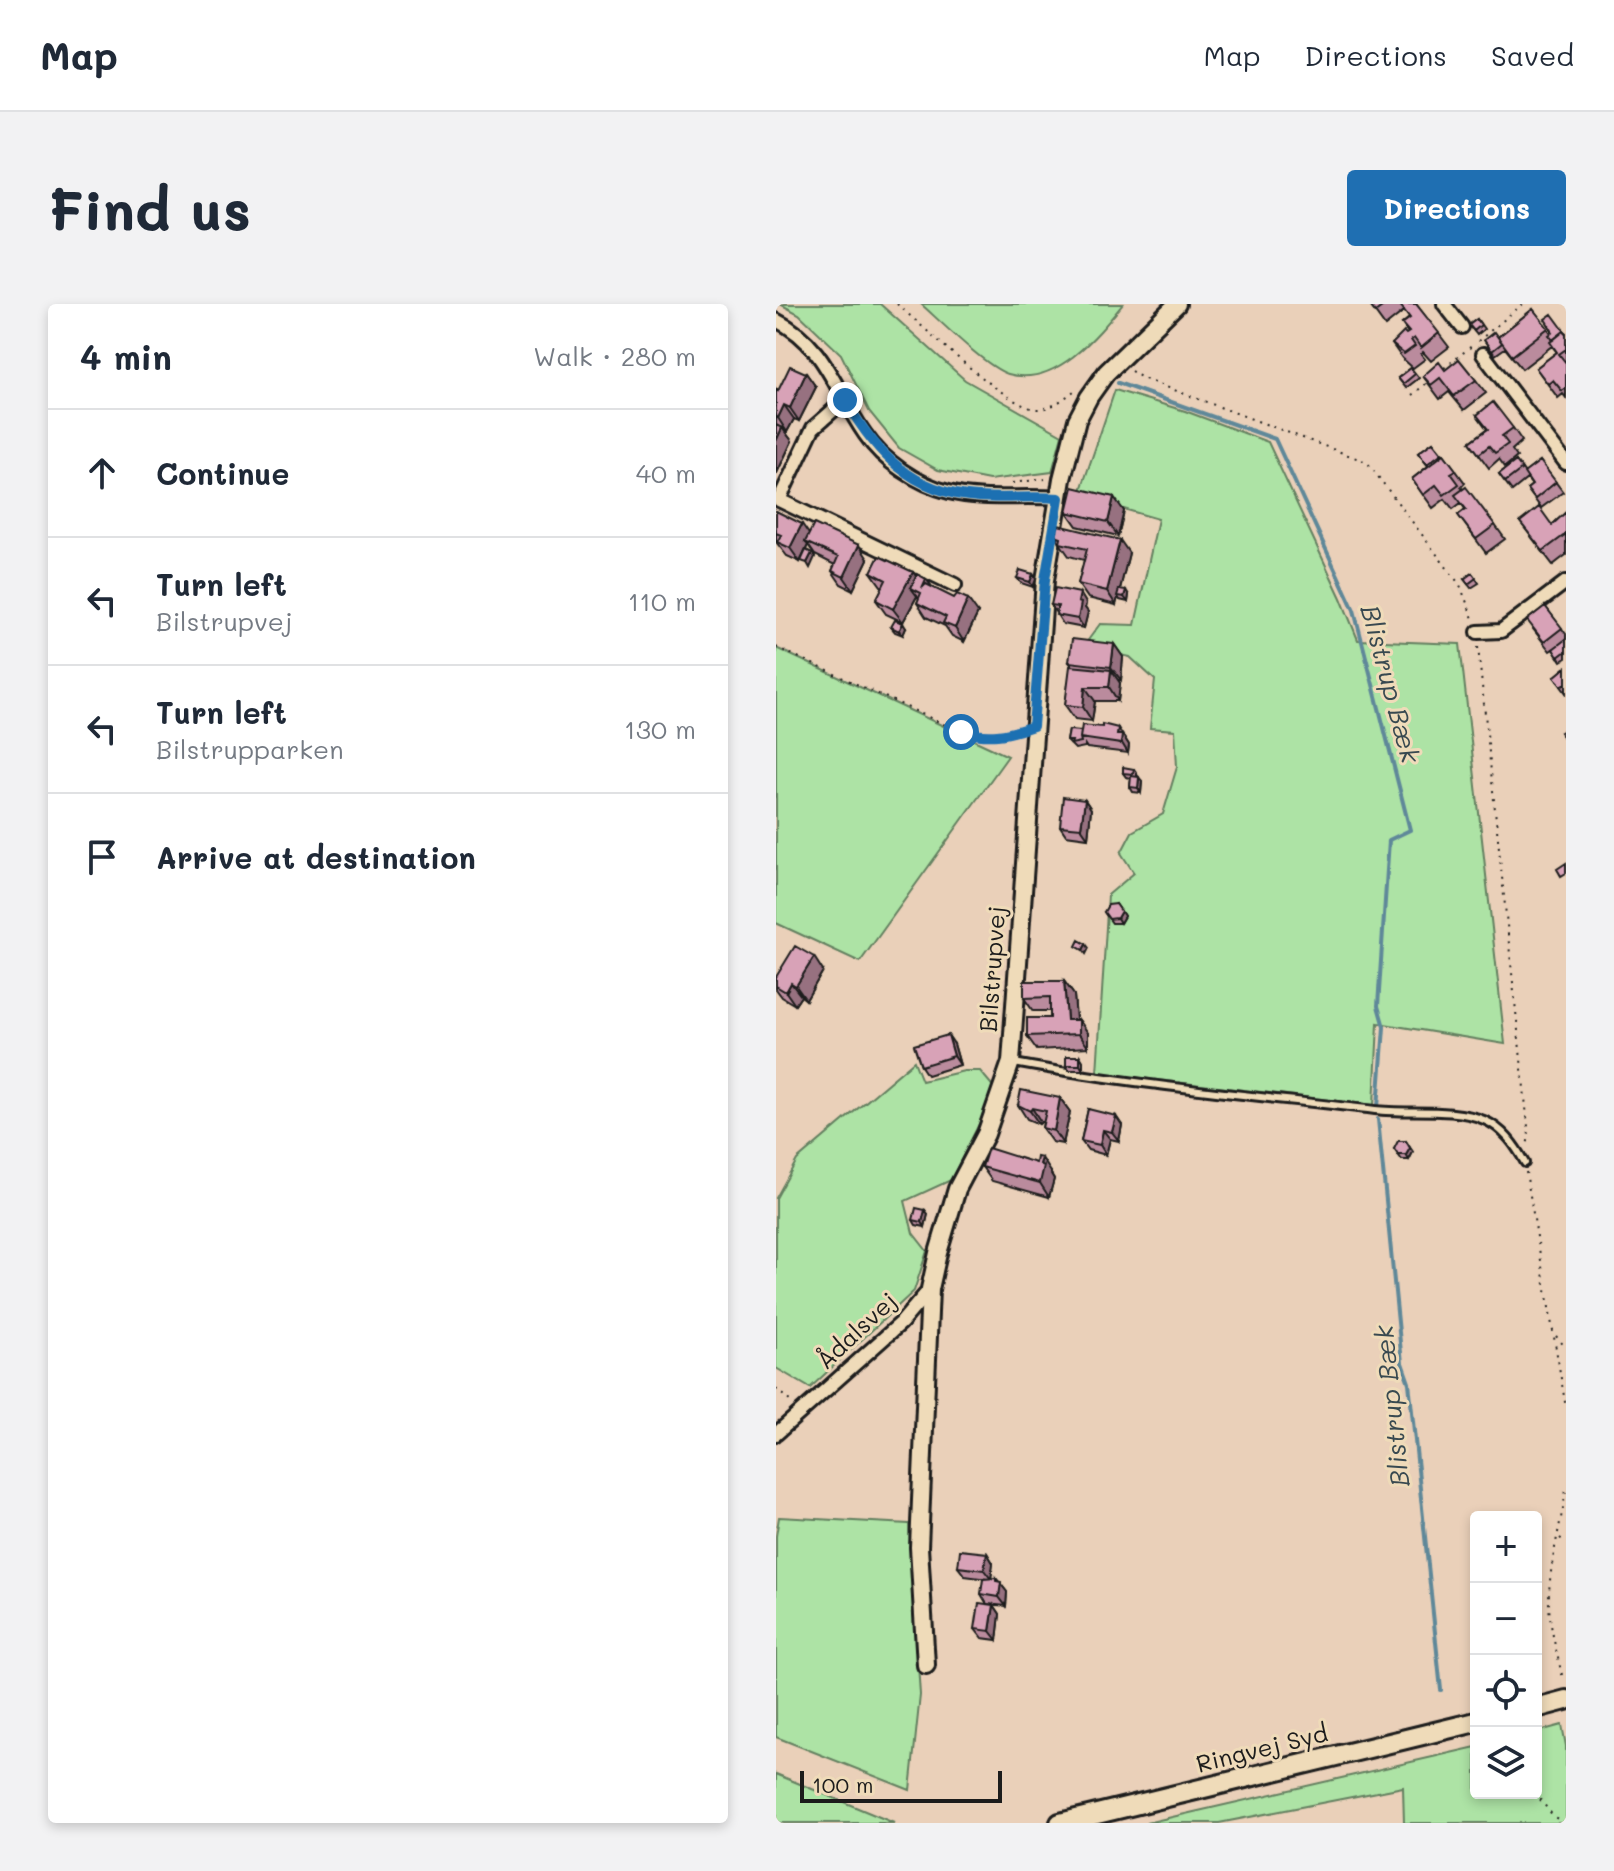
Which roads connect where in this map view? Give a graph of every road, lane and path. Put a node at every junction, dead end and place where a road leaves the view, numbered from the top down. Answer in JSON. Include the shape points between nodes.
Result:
{"nodes":[{"id":1,"x":897,"y":304,"type":"edge"},
{"id":2,"x":1177,"y":304,"type":"edge"},
{"id":3,"x":1444,"y":304,"type":"edge"},
{"id":4,"x":1523,"y":304,"type":"edge"},
{"id":5,"x":776,"y":320,"type":"edge"},
{"id":6,"x":1462,"y":327,"type":"dead end"},
{"id":7,"x":1483,"y":354,"type":"dead end"},
{"id":8,"x":1117,"y":361,"type":"junction"},
{"id":9,"x":1443,"y":369,"type":"edge"},
{"id":10,"x":1433,"y":377,"type":"edge"},
{"id":11,"x":1075,"y":391,"type":"dead end"},
{"id":12,"x":1412,"y":395,"type":"dead end"},
{"id":13,"x":845,"y":400,"type":"junction"},
{"id":14,"x":1566,"y":463,"type":"edge"},
{"id":15,"x":1062,"y":479,"type":"junction"},
{"id":16,"x":1009,"y":484,"type":"dead end"},
{"id":17,"x":1059,"y":498,"type":"junction"},
{"id":18,"x":955,"y":585,"type":"dead end"},
{"id":19,"x":1563,"y":589,"type":"edge"},
{"id":20,"x":1478,"y":632,"type":"junction"},
{"id":21,"x":776,"y":647,"type":"edge"},
{"id":22,"x":1033,"y":726,"type":"junction"},
{"id":23,"x":1011,"y":1062,"type":"junction"},
{"id":24,"x":1525,"y":1163,"type":"junction"},
{"id":25,"x":930,"y":1289,"type":"junction"},
{"id":26,"x":1555,"y":1335,"type":"junction"},
{"id":27,"x":1566,"y":1348,"type":"edge"},
{"id":28,"x":776,"y":1389,"type":"edge"},
{"id":29,"x":1566,"y":1408,"type":"edge"},
{"id":30,"x":802,"y":1411,"type":"junction"},
{"id":31,"x":776,"y":1434,"type":"edge"},
{"id":32,"x":1566,"y":1490,"type":"edge"},
{"id":33,"x":1559,"y":1537,"type":"junction"},
{"id":34,"x":1566,"y":1543,"type":"edge"},
{"id":35,"x":926,"y":1665,"type":"dead end"},
{"id":36,"x":1562,"y":1675,"type":"dead end"},
{"id":37,"x":1566,"y":1700,"type":"edge"},
{"id":38,"x":1542,"y":1706,"type":"edge"},
{"id":39,"x":1470,"y":1723,"type":"edge"},
{"id":40,"x":1540,"y":1799,"type":"edge"},
{"id":41,"x":1060,"y":1823,"type":"edge"},
{"id":42,"x":1566,"y":1823,"type":"edge"}],
"edges":[{"from":1,"to":11,"type":"path","via":[[969,368],[1025,406],[1052,406]]},
{"from":2,"to":8,"type":"street","name":"Bilstrupvej"},
{"from":3,"to":6,"type":"street"},
{"from":4,"to":9,"type":"path"},
{"from":5,"to":13,"type":"street","via":[[807,341]]},
{"from":7,"to":14,"type":"street"},
{"from":8,"to":15,"type":"street","name":"Bilstrupvej","via":[[1077,420]]},
{"from":8,"to":20,"type":"path","via":[[1142,378],[1367,462],[1460,585]]},
{"from":10,"to":12,"type":"path"},
{"from":13,"to":17,"type":"street","via":[[866,436],[916,479],[978,497]]},
{"from":13,"to":18,"type":"street","via":[[813,428],[779,500]]},
{"from":15,"to":16,"type":"path"},
{"from":15,"to":17,"type":"street","name":"Bilstrupvej"},
{"from":17,"to":22,"type":"street","name":"Bilstrupvej","via":[[1045,580]]},
{"from":19,"to":20,"type":"street","via":[[1501,631]]},
{"from":20,"to":24,"type":"path","via":[[1529,1136]]},
{"from":21,"to":22,"type":"path","via":[[961,732],[1002,736]]},
{"from":22,"to":23,"type":"street","name":"Bilstrupvej"},
{"from":23,"to":24,"type":"lane","via":[[1090,1077],[1392,1112],[1471,1116],[1507,1136]]},
{"from":23,"to":25,"type":"street","name":"Bilstrupvej","via":[[986,1134],[957,1189]]},
{"from":24,"to":26,"type":"path"},
{"from":25,"to":30,"type":"street","name":"Ådalsvej","via":[[901,1323]]},
{"from":25,"to":35,"type":"street","name":"Bilstrupvej","via":[[919,1547]]},
{"from":26,"to":27,"type":"path"},
{"from":26,"to":29,"type":"path"},
{"from":28,"to":30,"type":"path"},
{"from":30,"to":31,"type":"street","name":"Ådalsvej"},
{"from":32,"to":33,"type":"path"},
{"from":33,"to":34,"type":"path"},
{"from":33,"to":36,"type":"path","via":[[1549,1598]]},
{"from":37,"to":38,"type":"main road"},
{"from":39,"to":41,"type":"main road","name":"Ringvej Syd"},
{"from":40,"to":42,"type":"path"}]}
